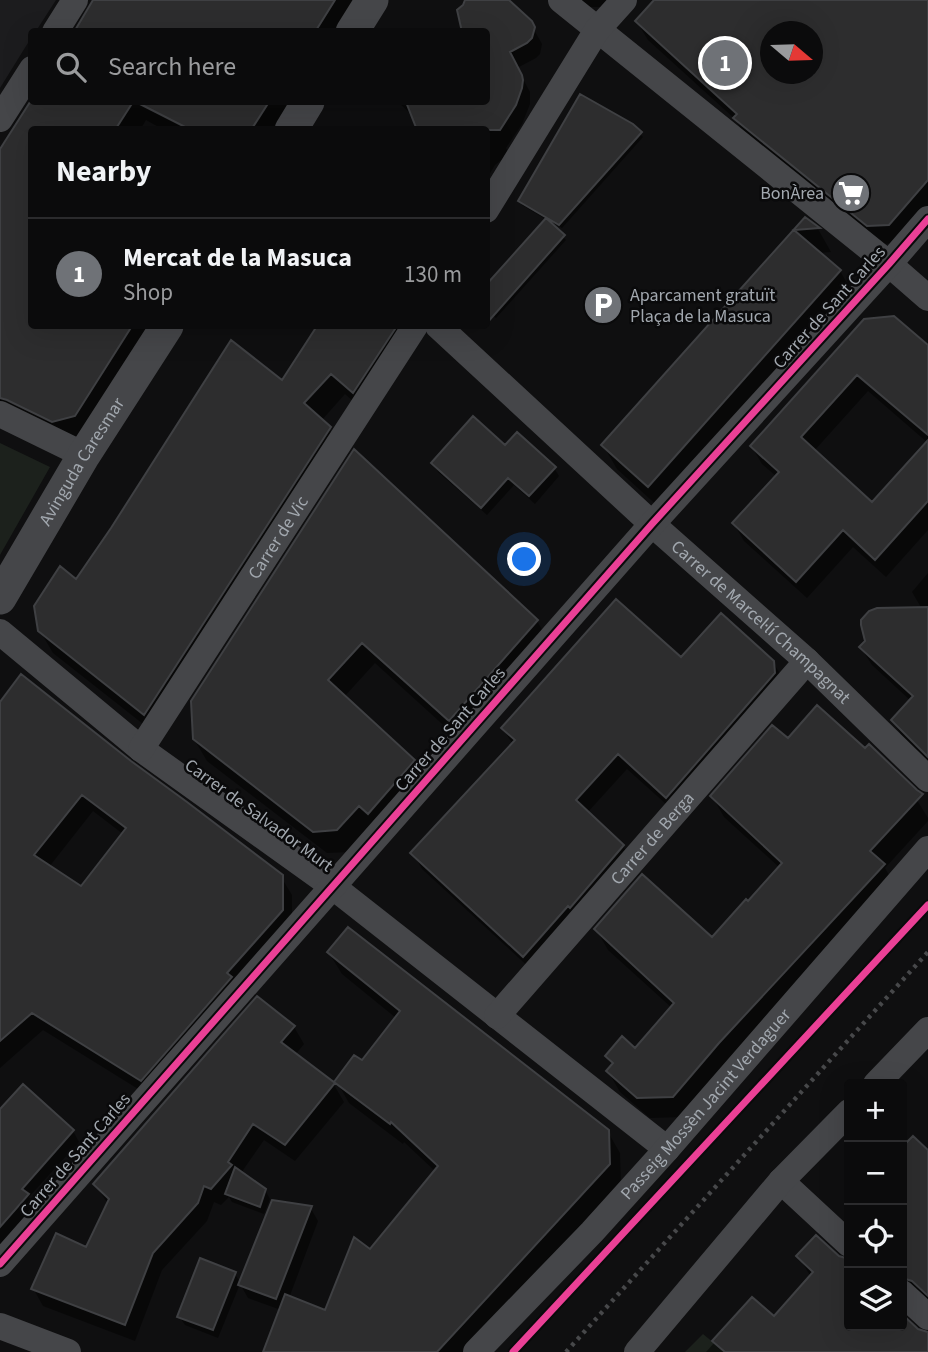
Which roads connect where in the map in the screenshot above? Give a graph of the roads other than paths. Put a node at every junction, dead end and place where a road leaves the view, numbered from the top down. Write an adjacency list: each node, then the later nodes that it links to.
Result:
1 (75, 0): 5 (street)
2 (372, 0): 6 (street)
3 (561, 0): 7 (street)
4 (624, 0): 7 (street)
5 (58, 28)
6 (354, 28)
7 (597, 30): 12 (street); 14 (street)
8 (28, 75): 10 (street)
9 (307, 105): 11 (street)
10 (0, 119)
11 (294, 126)
12 (490, 204)
13 (928, 219): 14 (street, Carrer de Sant Carles)
14 (889, 264): 15 (street); 21 (street, Carrer de Sant Carles)
15 (928, 298)
16 (165, 329): 20 (street, Avinguda Caresmar)
17 (413, 329): 25 (street, Carrer de Vic)
18 (441, 329): 21 (street, Carrer de Marcel·lí Champagnat)
19 (0, 414): 20 (street)
20 (84, 455): 22 (street, Avinguda Caresmar)
21 (652, 524): 24 (street, Carrer de Marcel·lí Champagnat); 28 (street, Carrer de Sant Carles)
22 (0, 597)
23 (0, 632): 25 (street, Carrer de Salvador Murt)
24 (807, 661): 26 (street, Carrer de Marcel·lí Champagnat); 29 (street, Carrer de Berga)
25 (141, 750): 28 (street, Carrer de Salvador Murt)
26 (928, 779)
27 (928, 849): 33 (street, Passeig Mossèn Jacint Verdaguer)
28 (332, 886): 29 (street, Carrer de Salvador Murt); 36 (street, Carrer de Sant Carles)
29 (497, 1016): 33 (street, Carrer de Salvador Murt)
30 (928, 1030): 31 (street)
31 (881, 1079)
32 (844, 1117): 34 (street)
33 (667, 1149): 41 (street, Passeig Mossèn Jacint Verdaguer)
34 (781, 1181): 35 (street); 42 (street)
35 (844, 1239)
36 (0, 1264)
37 (907, 1298): 38 (street)
38 (928, 1317)
39 (0, 1326): 40 (street)
40 (68, 1352)
41 (476, 1352)
42 (637, 1352)

